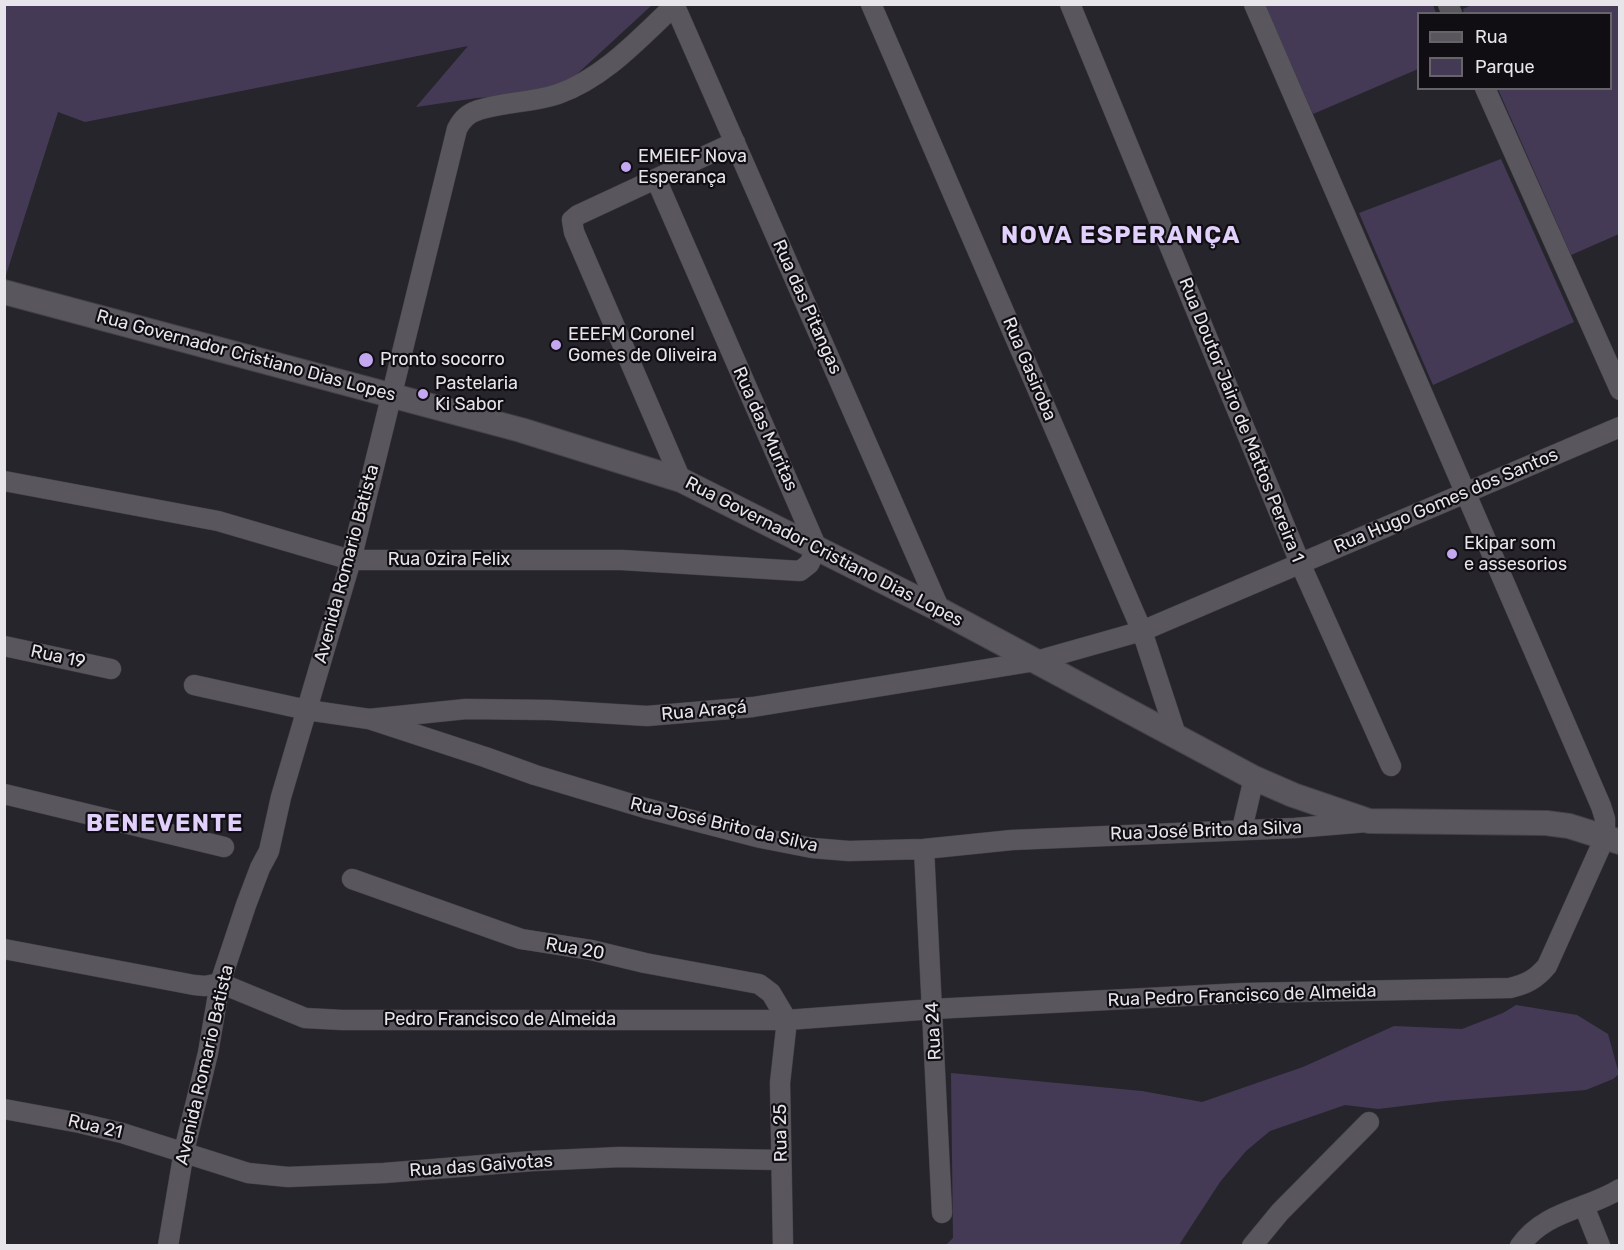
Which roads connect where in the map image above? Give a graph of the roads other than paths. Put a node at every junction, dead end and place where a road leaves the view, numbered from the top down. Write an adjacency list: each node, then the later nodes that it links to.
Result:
1 (871, 4): 19 (street, Rua Gasiroba)
2 (1070, 4): 17 (street, Rua Doutor Jairo de Mattos Pereira 1)
3 (1254, 4): 14 (street)
4 (674, 5): 6 (street, Rua das Pitangas); 10 (street, Avenida Romario Batista)
5 (1486, 90): 9 (street)
6 (735, 142): 7 (street); 18 (street, Rua das Pitangas)
7 (656, 179): 12 (street); 15 (street, Rua das Muritas)
8 (4, 292): 10 (street, Rua Governador Cristiano Dias Lopes)
9 (1620, 390)
10 (391, 394): 12 (street, Rua Governador Cristiano Dias Lopes); 16 (street, Avenida Romario Batista)
11 (1620, 427): 14 (street, Rua Hugo Gomes dos Santos)
12 (681, 480): 15 (street, Rua Governador Cristiano Dias Lopes)
13 (4, 481): 16 (street, Rua Ozira Felix)
14 (1465, 494): 17 (street, Rua Hugo Gomes dos Santos); 32 (street)
15 (817, 548): 16 (street, Rua Ozira Felix); 18 (street, Rua Governador Cristiano Dias Lopes)
16 (351, 560): 24 (street, Avenida Romario Batista)
17 (1300, 563): 19 (street, Rua Hugo Gomes dos Santos); 27 (street, Rua Doutor Jairo de Mattos Pereira 1)
18 (940, 610): 21 (street, Rua Governador Cristiano Dias Lopes)
19 (1142, 631): 21 (street, Rua Hugo Gomes dos Santos); 26 (street, Rua Gasiroba)
20 (4, 646): 22 (street, Rua 19)
21 (1036, 661): 25 (street, Rua Araçá); 26 (street, Rua Governador Cristiano Dias Lopes)
22 (111, 669)
23 (194, 685): 24 (street, Rua José Brito da Silva)
24 (307, 710): 25 (street, Rua José Brito da Silva); 37 (street, Avenida Romario Batista)
25 (369, 719): 34 (street, Rua José Brito da Silva)
26 (1177, 738): 28 (street, Rua Governador Cristiano Dias Lopes)
27 (1391, 766)
28 (1254, 778): 30 (street, Rua Governador Cristiano Dias Lopes); 31 (street)
29 (4, 794): 33 (street)
30 (1369, 821): 31 (street, Rua José Brito da Silva); 32 (street, Rua Governador Cristiano Dias Lopes)
31 (1242, 829): 34 (street, Rua José Brito da Silva)
32 (1612, 839): 38 (street, Rua Pedro Francisco de Almeida)
33 (224, 847)
34 (924, 849): 38 (street, Rua 24)
35 (352, 879): 39 (street, Rua 20)
36 (6, 944): 37 (street)
37 (220, 983): 39 (street, Pedro Francisco de Almeida); 42 (street, Avenida Romario Batista)
38 (933, 1009): 39 (street, Rua Pedro Francisco de Almeida); 46 (street, Rua 24)
39 (787, 1020): 43 (street, Rua 25)
40 (4, 1109): 42 (street, Rua 21)
41 (1369, 1122): 49 (street)
42 (184, 1152): 43 (street, Rua das Gaivotas); 47 (street, Avenida Romario Batista)
43 (781, 1160): 48 (street, Rua 25)
44 (1620, 1190): 45 (street)
45 (1584, 1206): 50 (street); 51 (street)
46 (942, 1213)
47 (168, 1245)
48 (783, 1245)
49 (1252, 1245)
50 (1520, 1245)
51 (1600, 1245)

